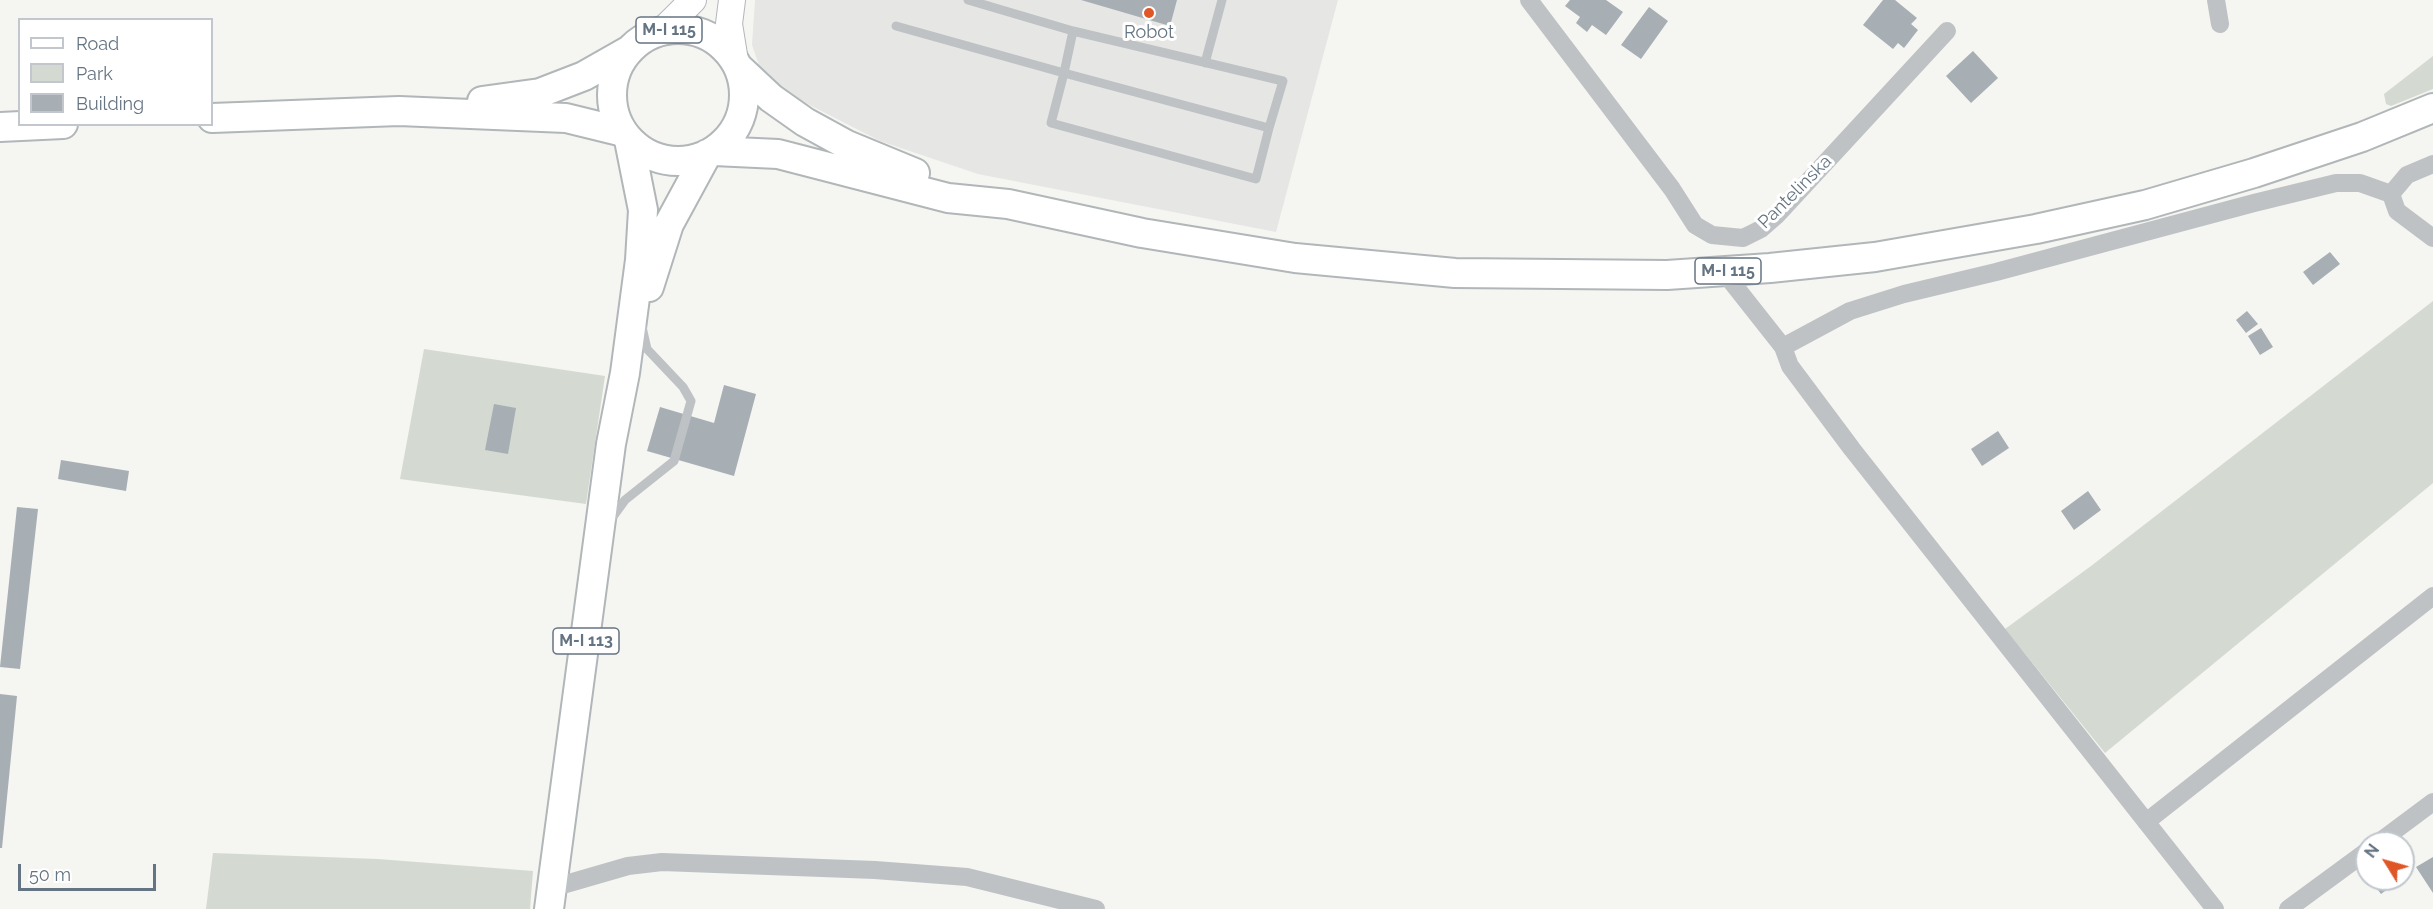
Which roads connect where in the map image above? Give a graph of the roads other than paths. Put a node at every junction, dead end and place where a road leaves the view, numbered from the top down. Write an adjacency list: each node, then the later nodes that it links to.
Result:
1 (693, 0): 9 (main road)
2 (732, 0): 14 (main road)
3 (968, 0): 10 (lane)
4 (1222, 0): 13 (lane)
5 (1529, 0): 11 (street, Pantelinska)
6 (2216, 0): 7 (street)
7 (2220, 24)
8 (896, 26): 15 (lane)
9 (662, 31): 12 (main road, M-I 115); 14 (main road, M-I 115)
10 (1074, 31): 13 (lane); 15 (lane)
11 (1947, 31)
12 (628, 51): 17 (main road, M-I 115); 22 (main road, M-I 115)
13 (1205, 63): 21 (lane)
14 (737, 65): 23 (main road); 26 (main road, M-I 115)
15 (1064, 73): 21 (lane); 21 (lane)
16 (2433, 108): 28 (main road, M-I 115)
17 (399, 111): 18 (main road, M-I 115); 22 (main road, M-I 115)
18 (213, 118)
19 (21, 126): 20 (main road)
20 (0, 127)
21 (1269, 128)
22 (626, 136): 23 (main road, M-I 115); 31 (main road, M-I 113)
23 (711, 152): 26 (main road, M-I 115); 29 (main road, M-I 113)
24 (2433, 164): 25 (street)
25 (2391, 194): 27 (street); 30 (street)
26 (1008, 204): 28 (main road, M-I 115)
27 (2433, 238)
28 (1723, 271): 30 (street)
29 (640, 319): 31 (main road, M-I 113); 32 (lane)
30 (1783, 347): 35 (street)
31 (625, 373): 32 (main road, M-I 113)
32 (600, 534): 38 (main road, M-I 113)
33 (2433, 596): 35 (street)
34 (2433, 802): 36 (street)
35 (2146, 822): 40 (street)
36 (2394, 831)
37 (2355, 860): 41 (street)
38 (550, 898): 39 (street)
39 (1096, 909)
40 (2215, 909)
41 (2288, 909)

